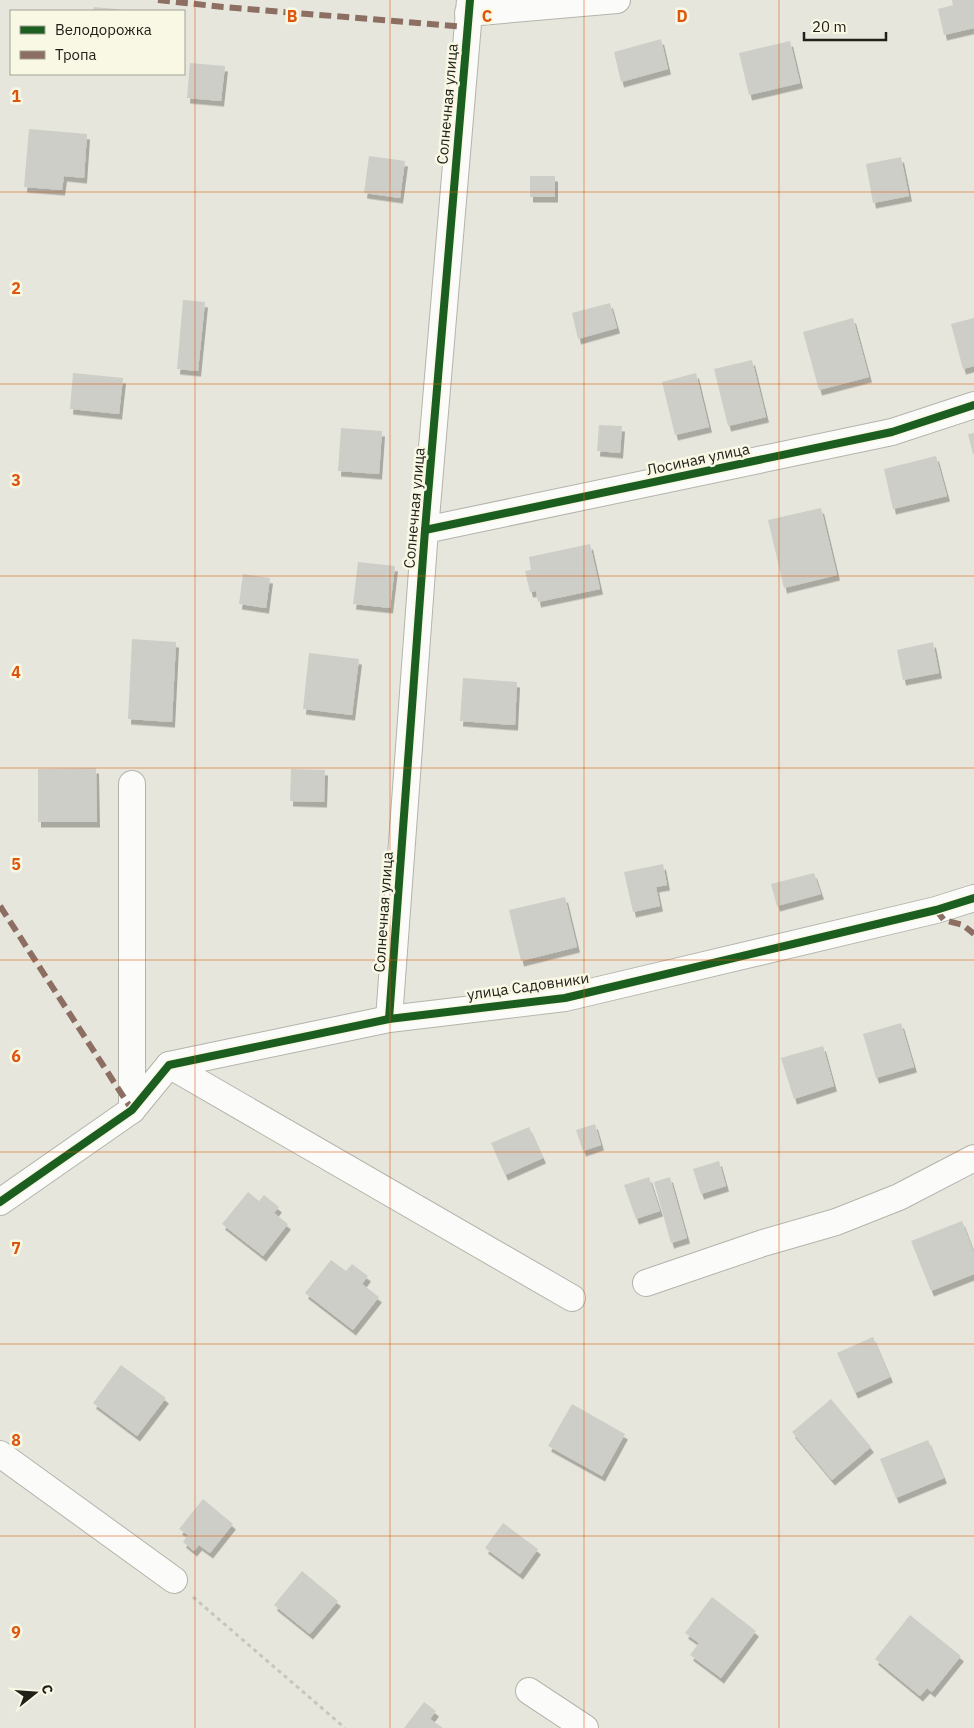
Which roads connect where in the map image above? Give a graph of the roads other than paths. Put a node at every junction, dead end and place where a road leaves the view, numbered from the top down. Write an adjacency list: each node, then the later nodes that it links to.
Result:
1 (616, 0): 2 (street)
2 (469, 7): 4 (street, Солнечная улица)
3 (974, 406): 4 (street, Лосиная улица)
4 (426, 530): 7 (street, Солнечная улица)
5 (132, 784): 9 (street)
6 (974, 898): 7 (street, улица Садовники)
7 (389, 1018): 8 (street, улица Садовники)
8 (169, 1065): 9 (street); 13 (street)
9 (132, 1110): 11 (street)
10 (974, 1158): 12 (street)
11 (0, 1202)
12 (646, 1283)
13 (572, 1298)
14 (0, 1454): 15 (street)
15 (174, 1580)
16 (529, 1691): 17 (street)
17 (585, 1728)

